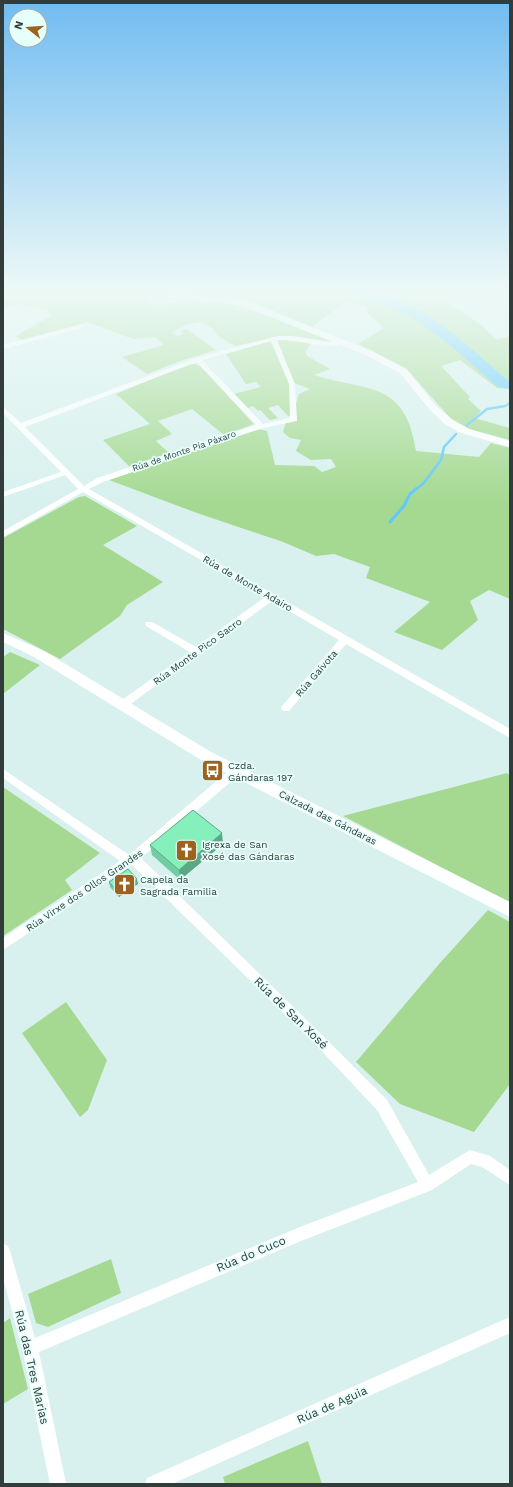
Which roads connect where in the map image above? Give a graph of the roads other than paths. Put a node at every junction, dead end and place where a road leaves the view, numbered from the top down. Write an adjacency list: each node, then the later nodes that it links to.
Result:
1 (186, 363): 6 (street)
2 (202, 363): 7 (street)
3 (283, 363): 7 (street, Rúa de Monte Pía Páxaro)
4 (388, 363): 8 (main road)
5 (3, 409): 6 (street, Rúa de Monte Adairo)
6 (21, 426): 9 (street, Rúa de Monte Adairo)
7 (261, 426): 10 (street, Rúa de Monte Pía Páxaro)
8 (510, 444)
9 (65, 473): 10 (street, Rúa de Monte Adairo); 11 (street)
10 (83, 489): 12 (street, Rúa de Monte Pía Páxaro); 13 (street, Rúa de Monte Adairo)
11 (3, 495)
12 (3, 534)
13 (272, 597): 16 (street, Rúa de Monte Adairo); 17 (street, Rúa Monte Pico Sacro)
14 (149, 624): 17 (street)
15 (3, 637): 18 (main road, Calzada das Gándaras)
16 (345, 639): 19 (street, Rúa Gaivota); 20 (street, Rúa de Monte Adairo)
17 (196, 651): 18 (street, Rúa Monte Pico Sacro)
18 (122, 705): 21 (main road, Calzada das Gándaras)
19 (286, 708)
20 (510, 734)
21 (236, 771): 23 (street, Rúa Virxe dos Ollos Grandes); 24 (main road, Calzada das Gándaras)
22 (3, 773): 23 (street, Rúa de San Xosé)
23 (131, 860): 25 (street, Rúa Virxe dos Ollos Grandes); 27 (street, Rúa de San Xosé)
24 (510, 910)
25 (3, 945)
26 (510, 1177): 27 (street, Rúa do Cuco)
27 (427, 1185): 30 (street, Rúa do Cuco)
28 (3, 1251): 30 (street, Rúa das Tres Marias)
29 (510, 1325): 32 (street, Rúa de Aguia)
30 (30, 1348): 31 (street, Rúa das Tres Marias)
31 (58, 1484)
32 (153, 1484)

